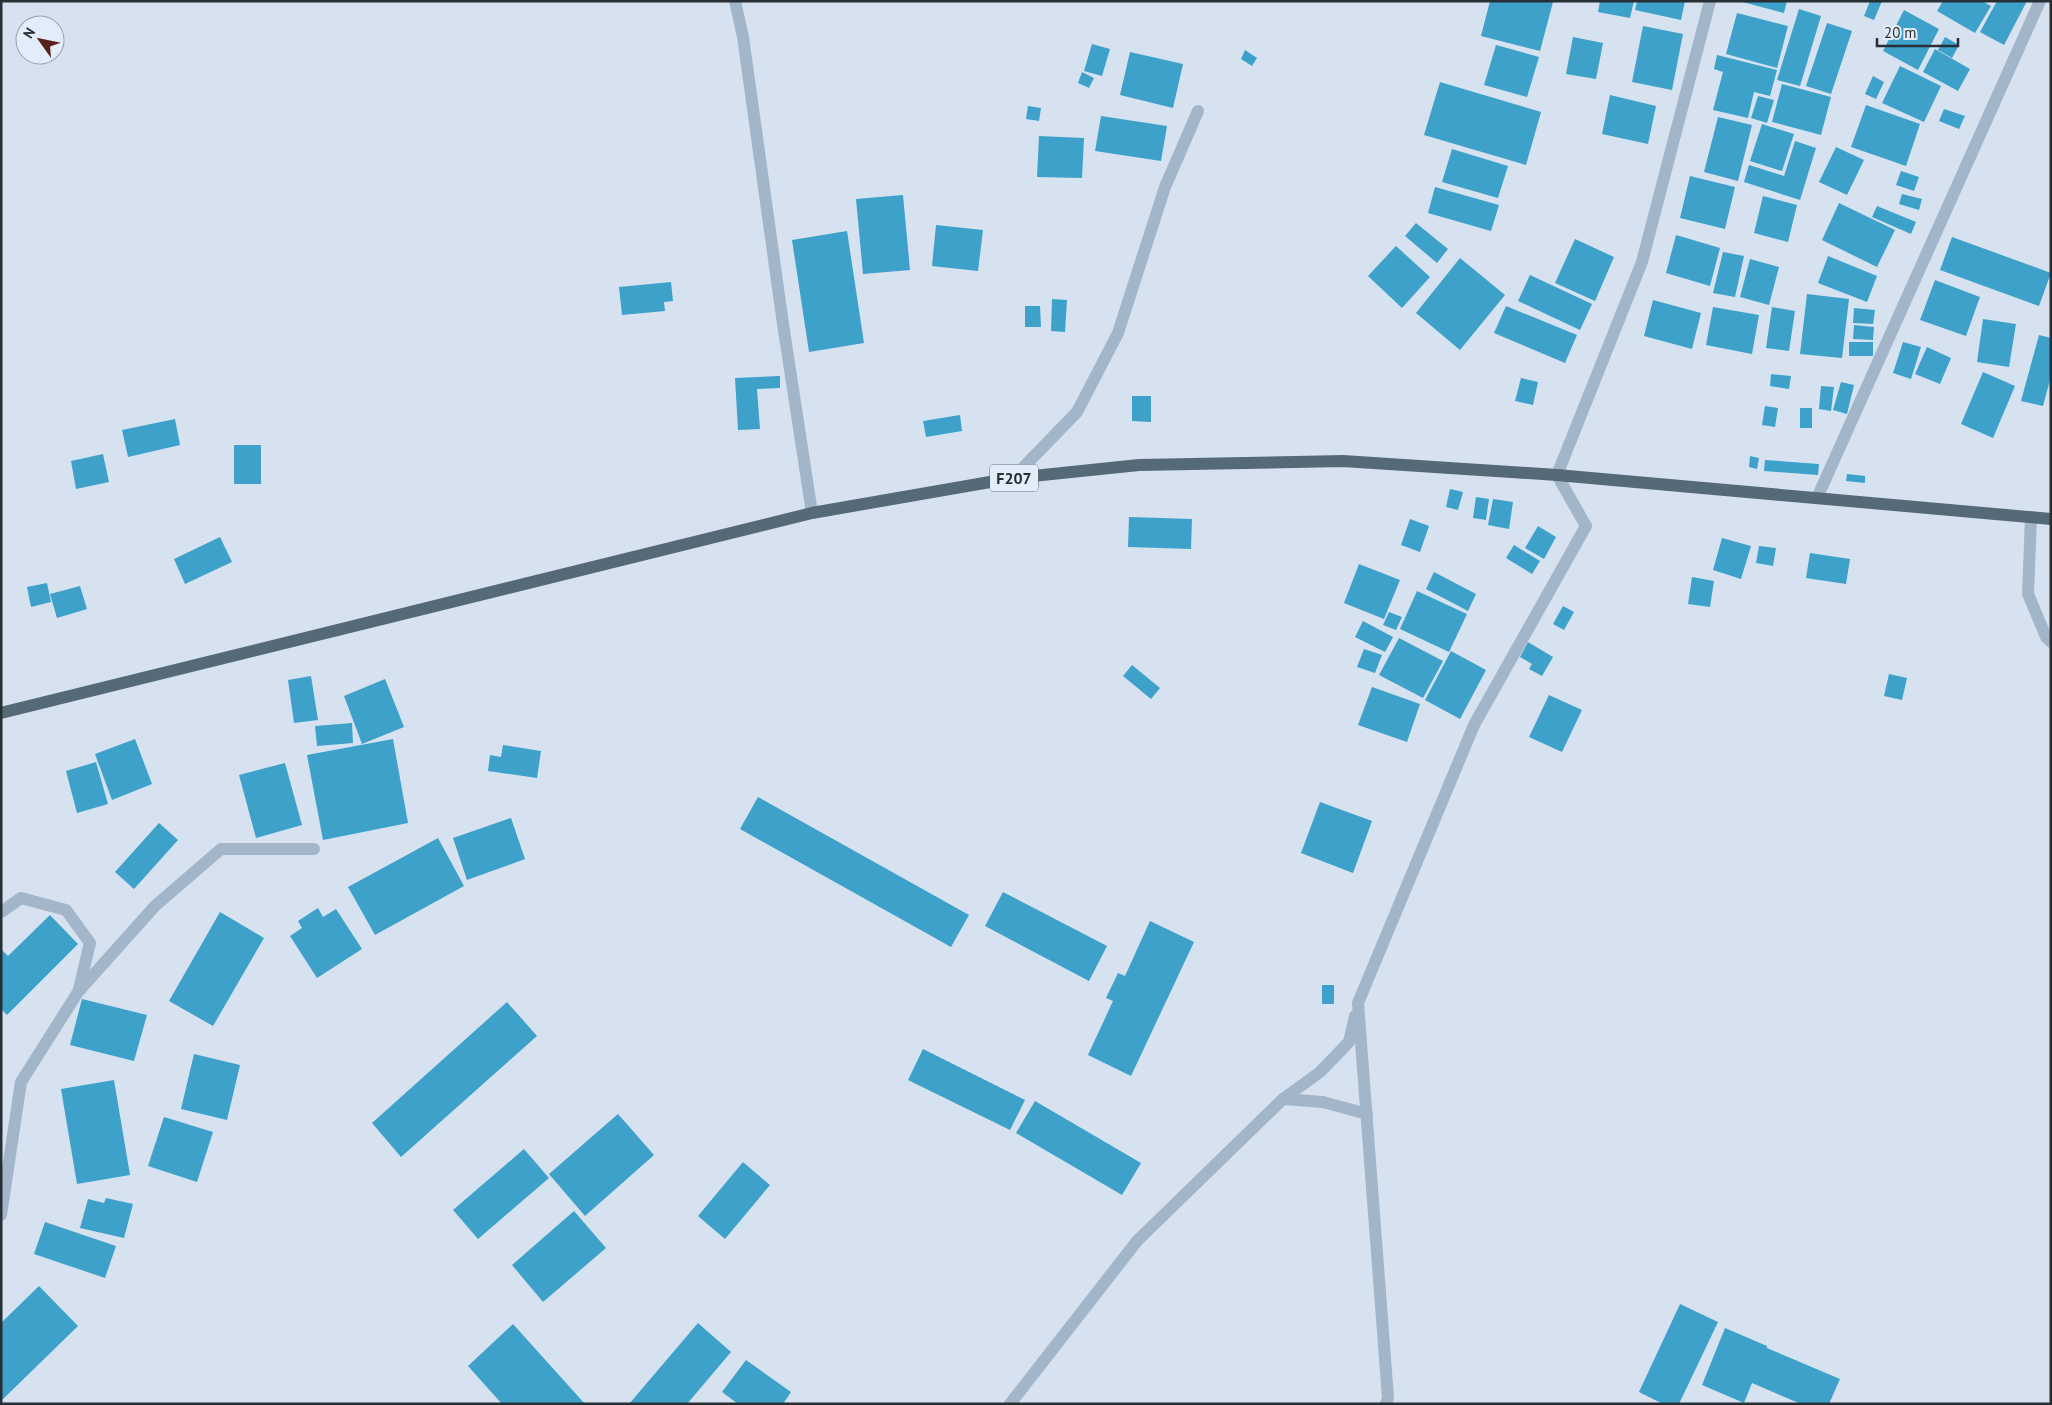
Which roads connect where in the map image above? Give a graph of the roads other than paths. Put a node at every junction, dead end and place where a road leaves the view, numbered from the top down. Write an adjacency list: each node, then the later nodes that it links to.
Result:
1 (735, 1): 8 (street)
2 (1710, 1): 5 (street)
3 (2040, 1): 7 (street)
4 (1198, 111): 6 (street)
5 (1556, 475): 6 (main road, F207); 7 (main road, F207); 16 (street)
6 (1013, 478): 8 (main road, F207)
7 (1817, 498): 9 (main road, F207)
8 (812, 513): 12 (main road, F207)
9 (2031, 517): 10 (main road, F207); 11 (street)
10 (2051, 518)
11 (2051, 642)
12 (1, 713)
13 (314, 849): 15 (street)
14 (1, 912): 15 (street)
15 (78, 992): 19 (street)
16 (1358, 1003): 17 (street); 18 (street)
17 (1282, 1099): 18 (street); 20 (street)
18 (1367, 1114): 21 (street)
19 (1, 1215)
20 (1010, 1404)
21 (1386, 1404)

